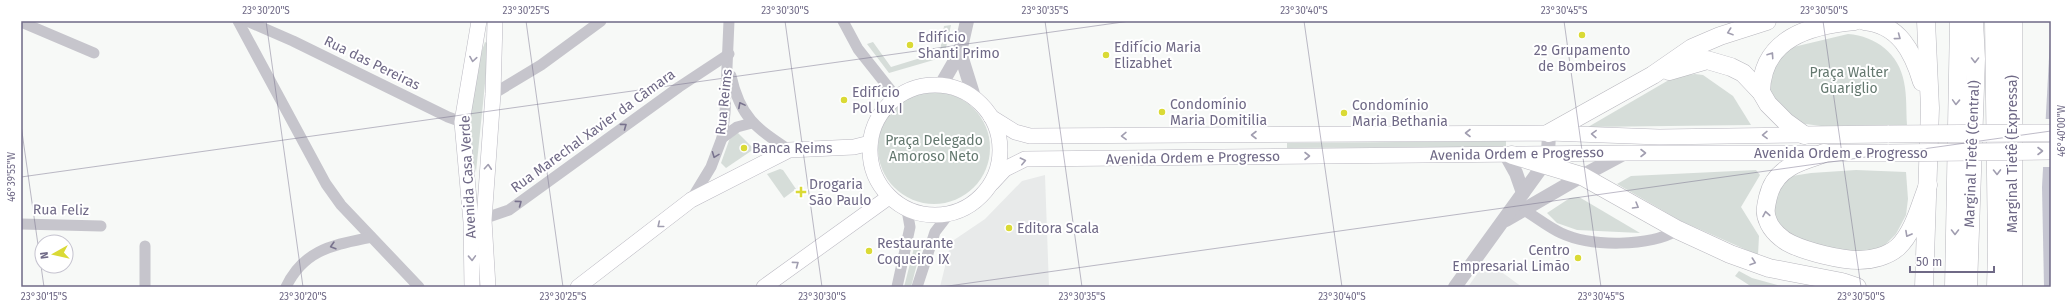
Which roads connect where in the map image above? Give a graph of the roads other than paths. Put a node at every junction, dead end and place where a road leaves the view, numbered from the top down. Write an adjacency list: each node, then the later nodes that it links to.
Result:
1 (238, 21): 58 (street)
2 (247, 21): 29 (street, Rua das Pereiras)
3 (479, 21): 29 (main road, Avenida Casa Verde, one-way to 29)
4 (495, 21): 24 (main road, Avenida Casa Verde)
5 (601, 21): 24 (street)
6 (729, 21): 20 (street, Rua Reims)
7 (843, 21): 25 (street)
8 (967, 21): 18 (street)
9 (1767, 21): 21 (highway, one-way to 21)
10 (1855, 21): 23 (highway, one-way to 10)
11 (1864, 21): 27 (highway, one-way to 27)
12 (1926, 21): 27 (highway)
13 (1959, 21): 72 (highway, one-way to 72)
14 (1974, 21): 73 (highway, Marginal Tietê (Central), one-way to 73)
15 (1995, 21): 74 (highway, one-way to 74)
16 (2012, 21): 75 (highway, Marginal Tietê (Expressa))
17 (21, 22): 19 (street)
18 (960, 52): 22 (street); 26 (street)
19 (94, 53)
20 (728, 58): 30 (street, one-way to 20); 34 (street, Rua Reims); 52 (street, Rua Marechal Xavier da Câmara, one-way to 20)
21 (1653, 75): 23 (highway); 31 (highway)
22 (941, 85): 25 (main road); 26 (main road)
23 (1761, 92): 33 (highway)
24 (493, 94): 52 (main road, Avenida Casa Verde, one-way to 24)
25 (896, 97): 35 (main road)
26 (974, 98): 28 (main road)
27 (1930, 108): 44 (highway)
28 (991, 117): 31 (main road, Avenida Ordem e Progresso, one-way to 28); 43 (main road)
29 (462, 122): 52 (main road, Avenida Casa Verde)
30 (752, 123): 34 (street); 36 (street)
31 (1549, 133): 33 (main road, Avenida Ordem e Progresso, one-way to 31); 41 (street)
32 (2051, 133): 33 (main road, Avenida Ordem e Progresso, bridge)
33 (1804, 135)
34 (722, 138): 47 (street, Rua Reims, one-way to 47)
35 (870, 143): 36 (main road); 46 (main road)
36 (789, 150): 47 (main road, Rua Reims)
37 (2051, 151): 39 (main road, Avenida Ordem e Progresso, one-way to 37, bridge)
38 (1625, 153): 39 (main road, Avenida Ordem e Progresso, one-way to 39); 41 (main road, Avenida Ordem e Progresso); 42 (street)
39 (1824, 154): 44 (highway, one-way to 39)
40 (1509, 155): 41 (highway); 43 (main road, Avenida Ordem e Progresso, one-way to 40); 45 (street)
41 (1546, 159): 42 (highway); 45 (street)
42 (1582, 176): 48 (street); 57 (highway, one-way to 57)
43 (992, 183): 51 (main road)
44 (1928, 185): 71 (highway)
45 (1523, 193): 54 (street)
46 (889, 197): 49 (main road); 66 (main road, one-way to 46)
47 (691, 200): 65 (main road, Rua Reims, one-way to 65)
48 (1540, 201): 50 (street); 55 (street)
49 (907, 210): 51 (main road); 67 (street)
50 (1524, 210): 54 (street); 55 (street)
51 (948, 215): 68 (street)
52 (477, 221): 63 (main road, Avenida Casa Verde, one-way to 63); 64 (main road, Avenida Casa Verde)
53 (21, 224): 56 (street, Rua Feliz)
54 (1501, 224): 69 (street)
55 (1548, 224): 57 (street)
56 (101, 226)
57 (1678, 230): 70 (highway, one-way to 70)
58 (371, 237): 61 (street, one-way to 61); 62 (street)
59 (146, 246): 60 (street)
60 (145, 287)
61 (286, 287)
62 (419, 287)
63 (472, 287)
64 (488, 287)
65 (578, 287)
66 (764, 287)
67 (897, 287)
68 (917, 287)
69 (1455, 287)
70 (1857, 287)
71 (1924, 287)
72 (1954, 287)
73 (1968, 287)
74 (1996, 287)
75 (2012, 287)

